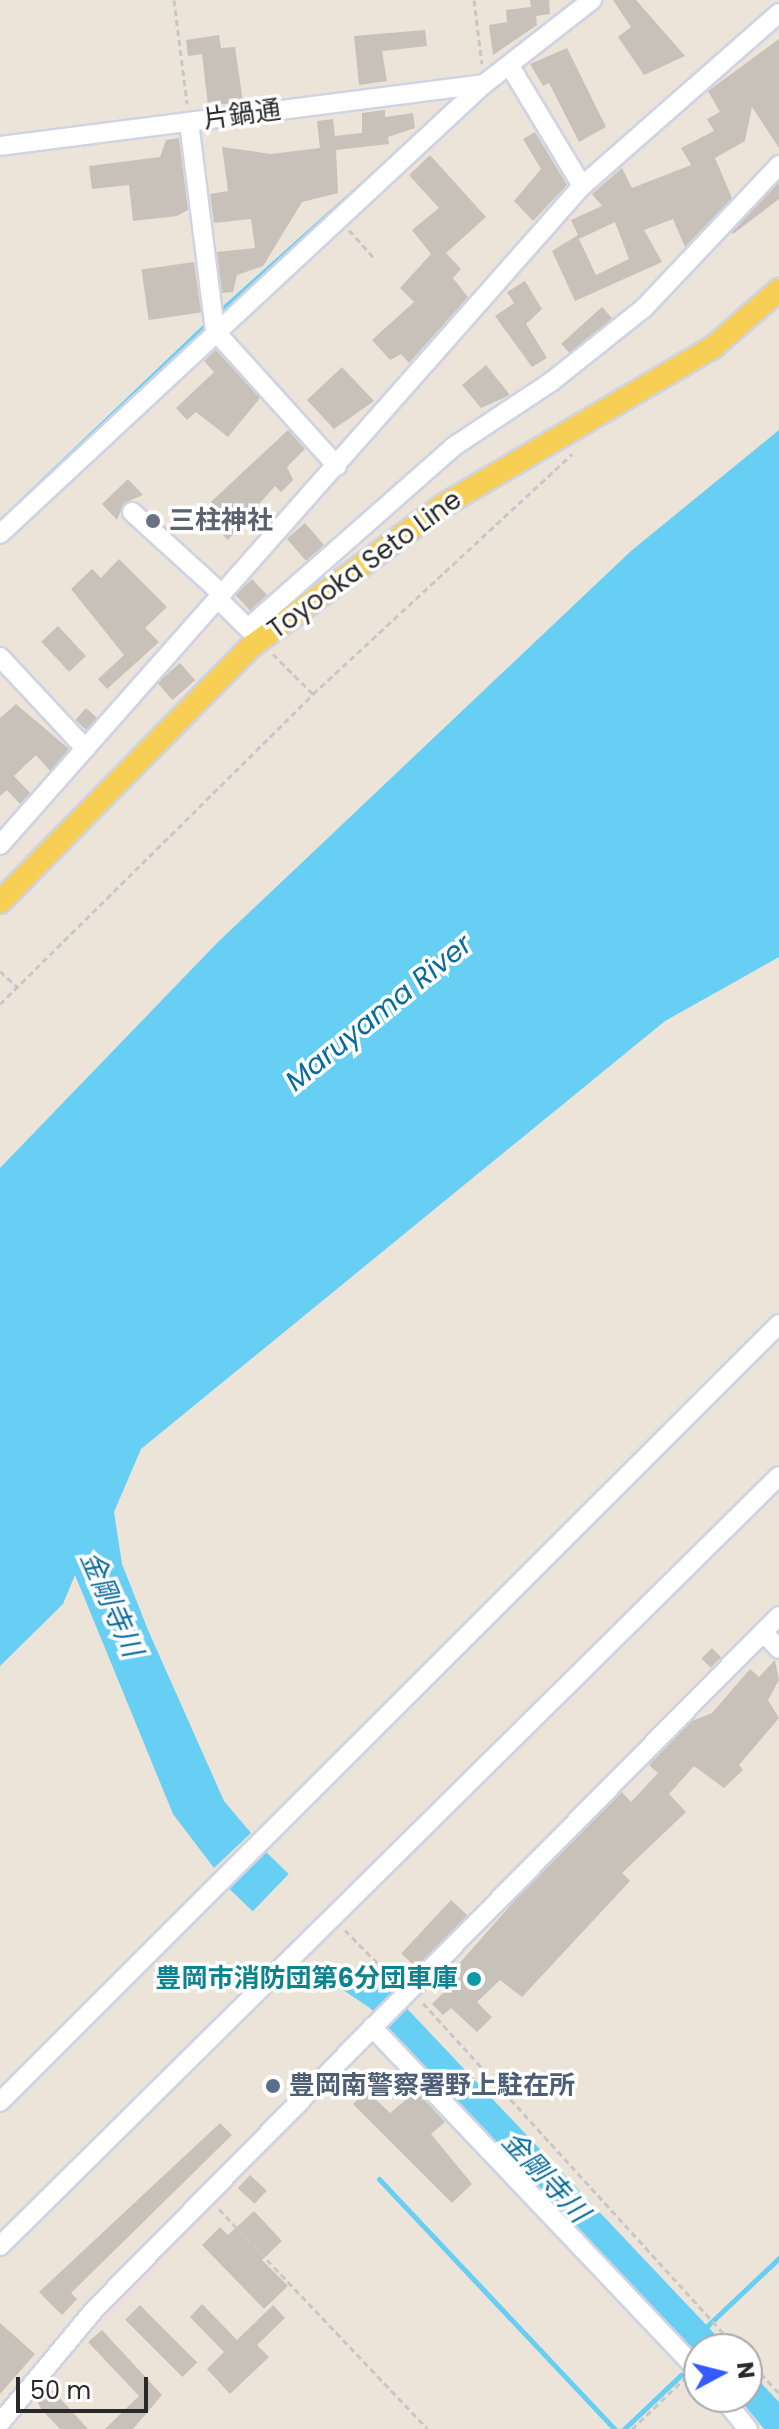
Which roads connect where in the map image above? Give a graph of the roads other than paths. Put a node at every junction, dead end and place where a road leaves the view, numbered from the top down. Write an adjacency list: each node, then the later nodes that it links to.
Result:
1 (592, 0): 3 (street)
2 (779, 13): 8 (street)
3 (510, 66): 4 (street); 8 (street)
4 (484, 84): 5 (street, 片鍋通); 10 (street)
5 (189, 122): 6 (street, 片鍋通); 10 (street)
6 (0, 146)
7 (779, 165): 15 (street)
8 (582, 186): 11 (street)
9 (779, 290): 15 (main road, Toyooka Seto Line)
10 (215, 331): 11 (street); 13 (street)
11 (337, 466): 14 (street)
12 (132, 512): 14 (street)
13 (0, 534)
14 (220, 597): 15 (street); 17 (street)
15 (254, 634): 19 (main road, Toyooka Seto Line)
16 (0, 657): 17 (street)
17 (85, 748): 18 (street)
18 (0, 845)
19 (0, 902)
20 (779, 1324): 26 (street)
21 (779, 1476): 27 (street)
22 (779, 1616): 23 (street)
23 (763, 1632): 24 (street); 25 (street)
24 (779, 1649)
25 (374, 2025): 28 (street); 30 (street)
26 (0, 2102)
27 (0, 2246)
28 (683, 2356)
29 (735, 2413): 31 (street)
30 (5, 2424)
31 (748, 2429)

